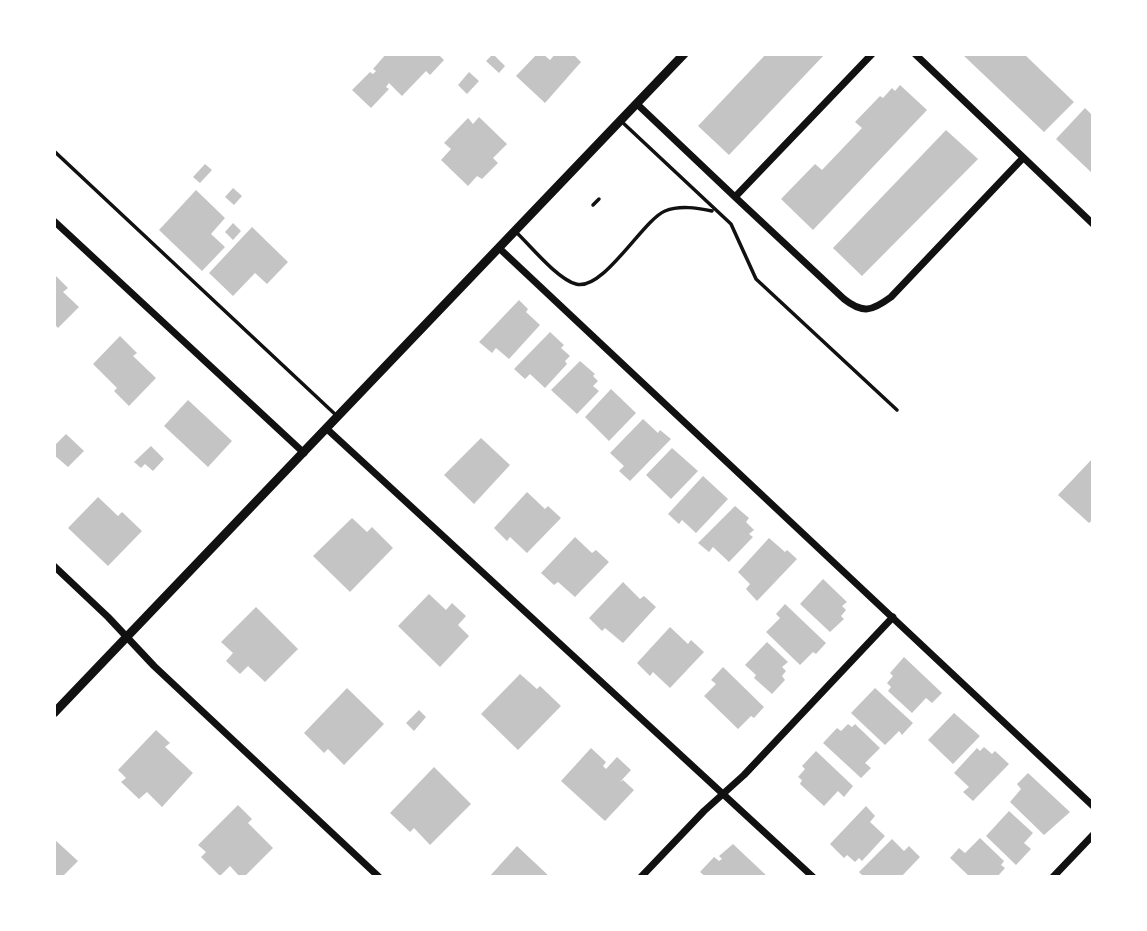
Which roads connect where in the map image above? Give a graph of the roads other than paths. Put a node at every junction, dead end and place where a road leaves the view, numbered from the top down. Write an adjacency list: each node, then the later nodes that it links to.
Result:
1 (684, 54): 4 (street)
2 (872, 54): 8 (street)
3 (915, 54): 7 (street)
4 (637, 104): 5 (street); 8 (street)
5 (621, 120): 9 (lane); 12 (street)
6 (54, 152): 15 (lane)
7 (1023, 158): 8 (street); 11 (street)
8 (735, 197)
9 (714, 211): 12 (lane); 14 (lane)
10 (54, 221): 17 (street)
11 (1093, 224)
12 (515, 231): 13 (street)
13 (499, 248): 15 (street); 19 (street)
14 (897, 410)
15 (339, 418): 16 (street)
16 (327, 429): 17 (street); 22 (street)
17 (304, 453): 20 (street)
18 (54, 566): 20 (street)
19 (893, 617): 22 (street); 23 (street)
20 (127, 637): 21 (street); 25 (street)
21 (54, 713)
22 (722, 795): 26 (street); 27 (street)
23 (1093, 806)
24 (1093, 835): 28 (street)
25 (379, 877)
26 (641, 877)
27 (813, 877)
28 (1053, 877)

